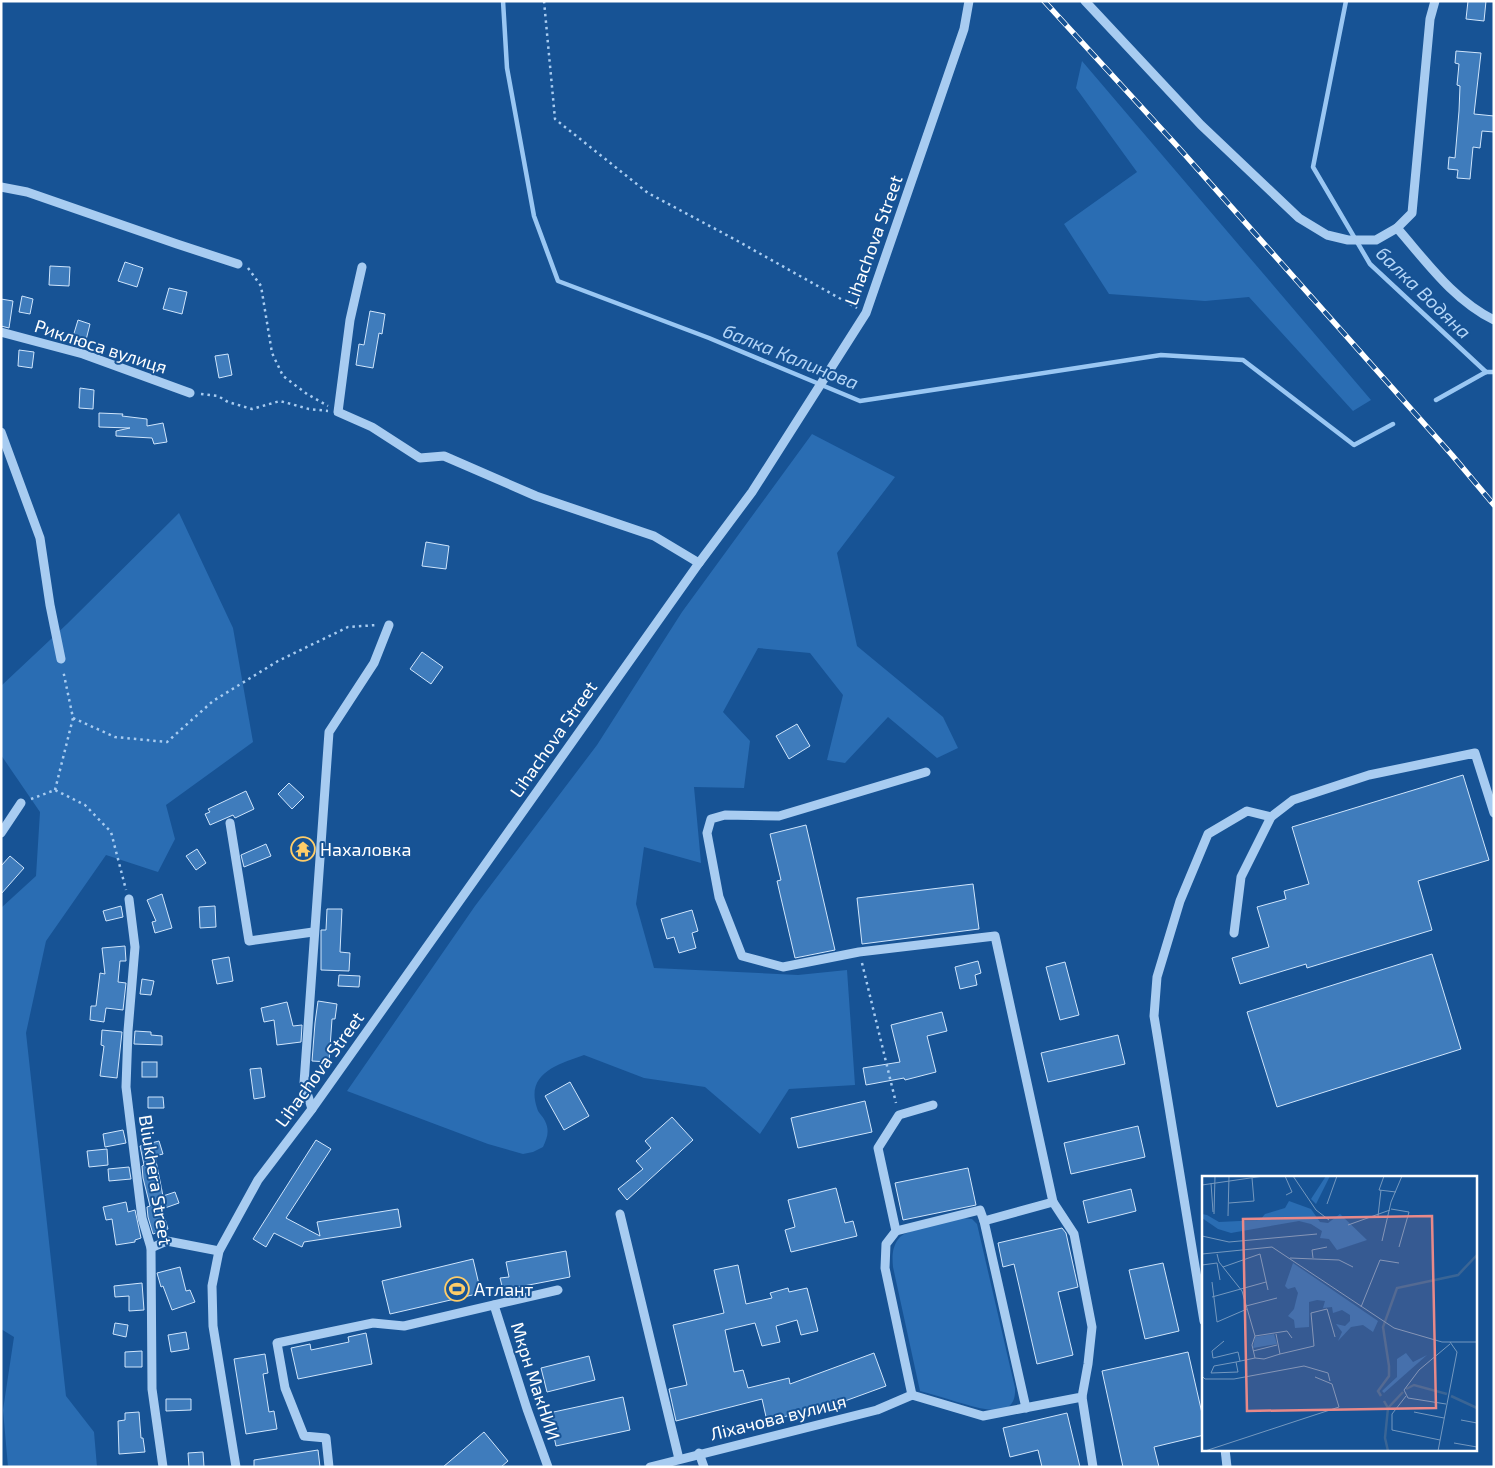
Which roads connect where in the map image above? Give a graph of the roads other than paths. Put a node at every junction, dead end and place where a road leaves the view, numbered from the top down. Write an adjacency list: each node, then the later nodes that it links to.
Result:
1 (969, 1): 12 (street, Lihachova Street)
2 (1085, 1): 5 (street)
3 (1435, 1): 5 (street)
4 (1, 187): 6 (street)
5 (1397, 228): 8 (street)
6 (238, 264)
7 (362, 267): 12 (street)
8 (1494, 320)
9 (1, 332): 10 (street, Риклюса вулиця)
10 (190, 393)
11 (1, 432): 14 (street)
12 (699, 563): 25 (street, Lihachova Street)
13 (389, 625): 22 (street)
14 (61, 659)
15 (926, 772): 26 (street)
16 (21, 803): 20 (street)
17 (1494, 813): 18 (street)
18 (1271, 817): 23 (street); 34 (street)
19 (230, 823): 22 (street)
20 (1, 833)
21 (129, 899): 30 (street, Bliukhera Street)
22 (314, 932): 25 (street)
23 (1234, 932)
24 (933, 1105): 29 (street)
25 (312, 1109): 31 (street, Lihachova Street)
26 (1053, 1202): 28 (street); 36 (street)
27 (620, 1214): 40 (street)
28 (984, 1221): 29 (street); 37 (street)
29 (896, 1231): 35 (street)
30 (151, 1248): 31 (street); 41 (street, Bliukhera Street)
31 (219, 1251): 42 (street, Lihachova Street)
32 (558, 1290): 33 (street)
33 (494, 1305): 43 (street); 44 (street, Мкрн МакНИИ)
34 (1202, 1309)
35 (912, 1395): 37 (street); 39 (street, Ліхачова вулиця)
36 (1082, 1397): 37 (street); 47 (street)
37 (1026, 1408)
38 (1224, 1450): 48 (street)
39 (699, 1453): 40 (street, Ліхачова вулиця); 46 (street)
40 (680, 1459): 45 (street, Ліхачова вулиця)
41 (163, 1467)
42 (236, 1467)
43 (330, 1467)
44 (548, 1467)
45 (650, 1467)
46 (704, 1467)
47 (1093, 1467)
48 (1227, 1467)

